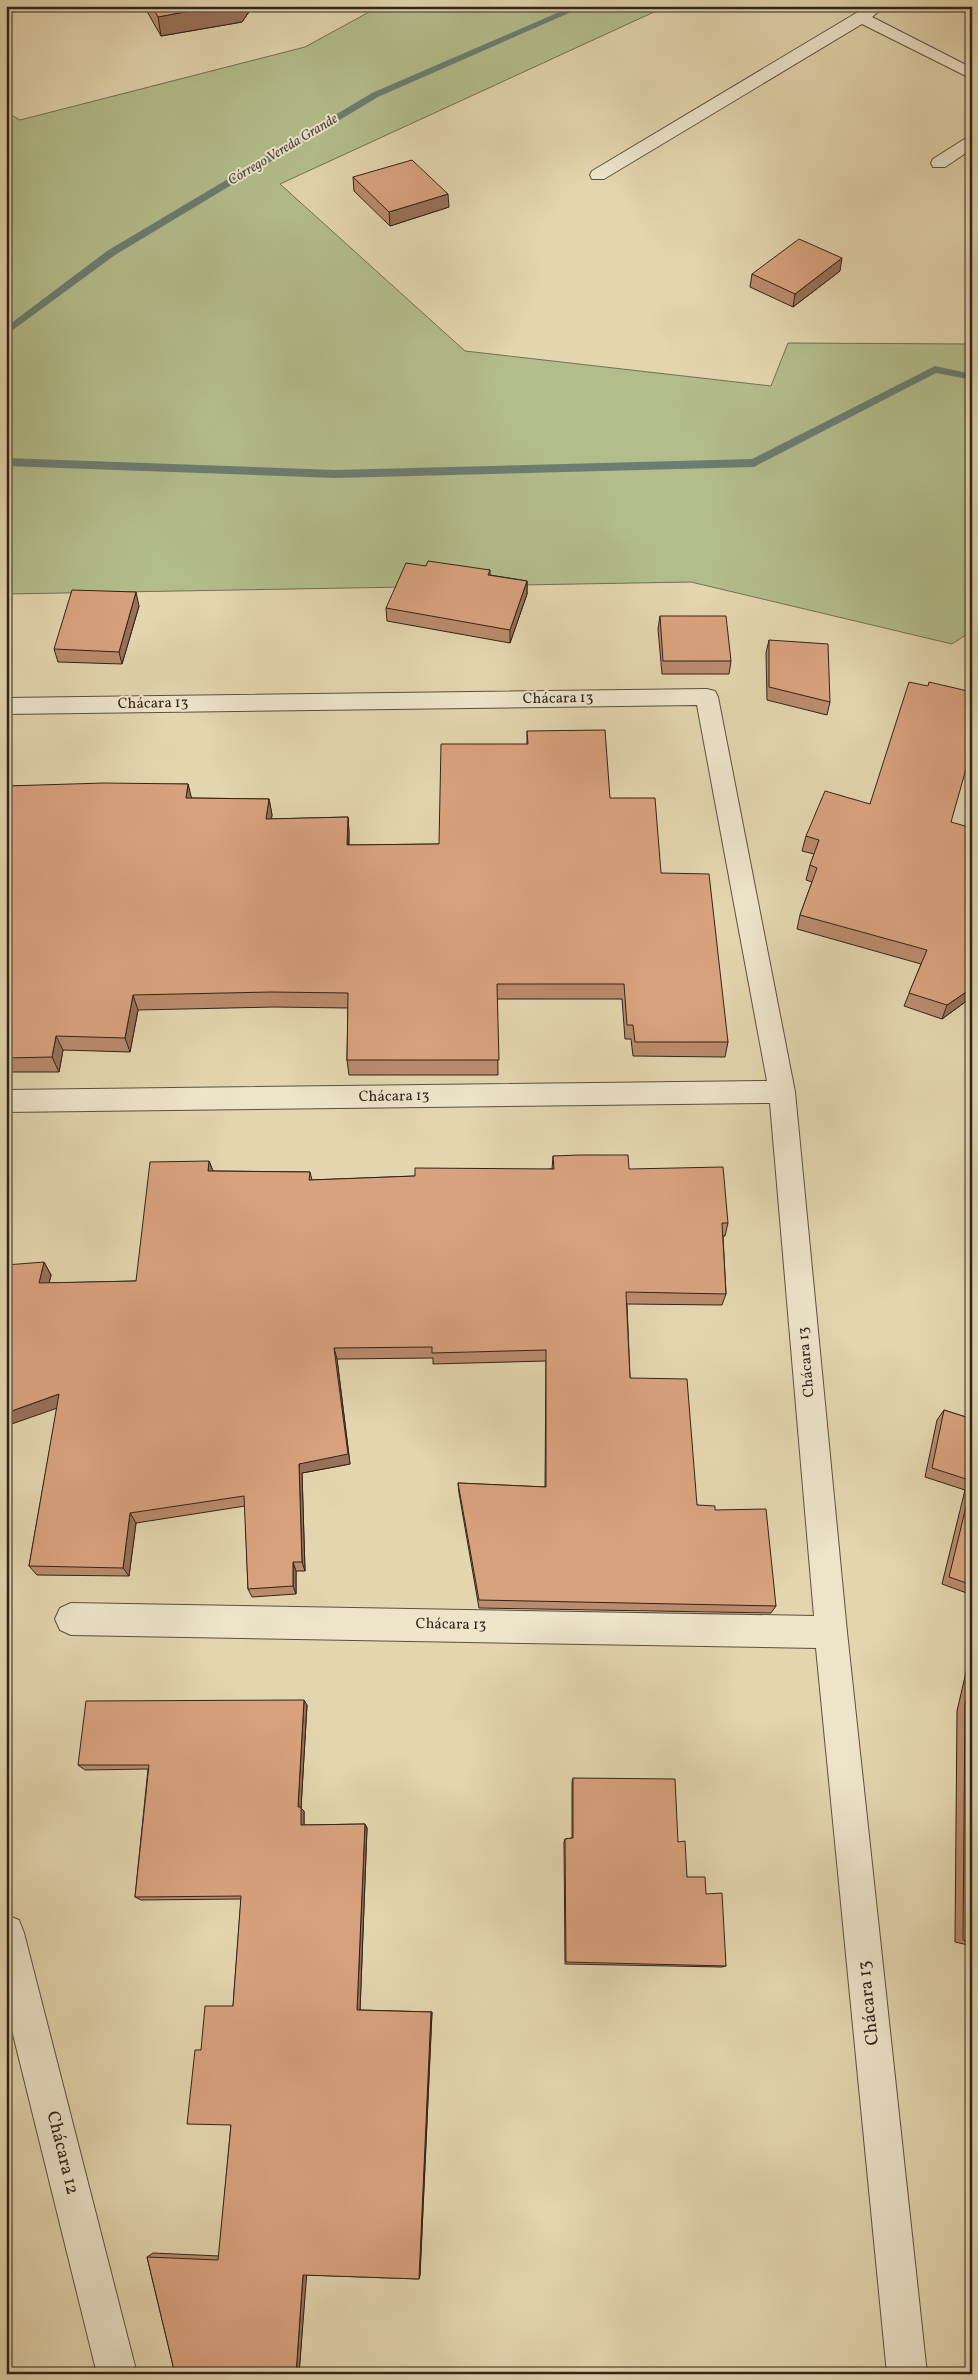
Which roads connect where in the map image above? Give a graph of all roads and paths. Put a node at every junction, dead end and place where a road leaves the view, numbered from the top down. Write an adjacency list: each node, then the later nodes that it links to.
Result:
1 (878, 6): 2 (street)
2 (862, 18): 3 (street); 6 (street)
3 (972, 74)
4 (972, 141): 5 (street)
5 (939, 163)
6 (598, 175)
7 (6, 706): 8 (street, Chácara 13)
8 (782, 1092): 9 (street, Chácara 13); 11 (street, Chácara 13)
9 (6, 1101)
10 (71, 1619): 11 (street, Chácara 13)
11 (831, 1632): 14 (street, Chácara 13)
12 (6, 1933): 13 (street, Chácara 12)
13 (118, 2374)
14 (906, 2374)

